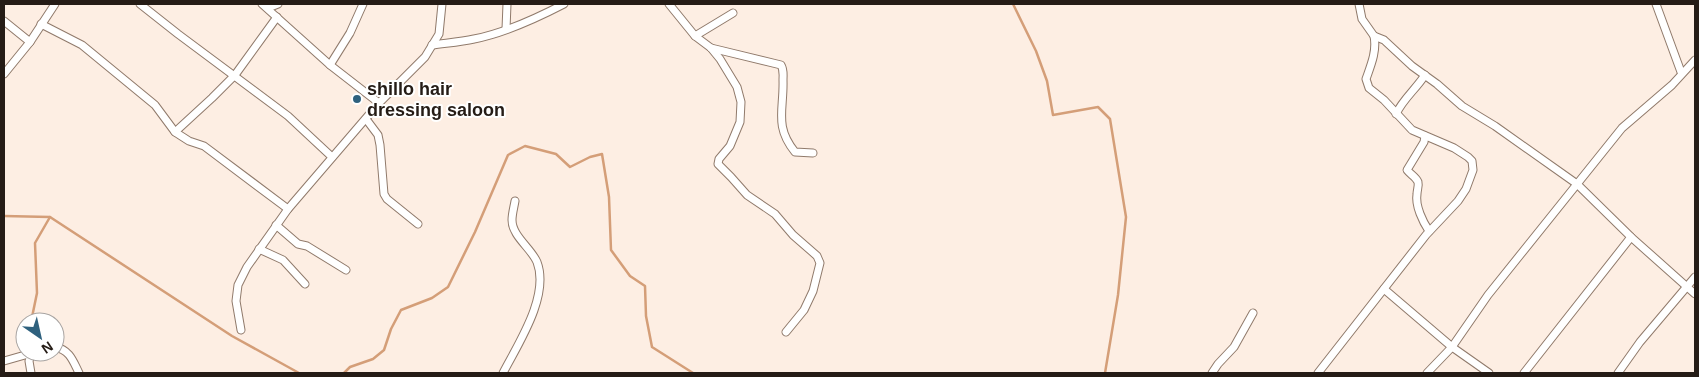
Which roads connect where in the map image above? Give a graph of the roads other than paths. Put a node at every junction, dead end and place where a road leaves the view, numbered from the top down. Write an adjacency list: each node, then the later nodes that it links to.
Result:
1 (55, 4): 15 (street)
2 (140, 4): 26 (street)
3 (278, 4): 11 (street)
4 (363, 4): 23 (street)
5 (442, 4): 20 (street)
6 (507, 4): 16 (street)
7 (564, 4): 16 (street)
8 (669, 4): 17 (street)
9 (1359, 4): 18 (street)
10 (1656, 4): 24 (street)
11 (265, 6): 13 (street)
12 (733, 13): 17 (street)
13 (277, 16): 23 (street); 26 (street)
14 (4, 21): 19 (street)
15 (41, 24): 19 (street); 31 (street)
16 (506, 29): 20 (street)
17 (695, 36): 21 (street)
18 (1374, 36): 27 (street); 29 (street)
19 (30, 42): 25 (street)
20 (432, 45): 28 (street)
21 (711, 48): 33 (street); 51 (street)
22 (1695, 60): 24 (street)
23 (330, 65): 28 (street)
24 (1682, 72): 35 (street)
25 (4, 74)
26 (235, 75): 31 (street); 34 (street)
27 (1425, 75): 29 (street); 35 (street)
28 (379, 103): 30 (street)
29 (1396, 114): 32 (street)
30 (366, 119): 34 (street); 38 (street)
31 (175, 132): 37 (street)
32 (1425, 136): 40 (street); 40 (street)
33 (813, 153)
34 (332, 157): 37 (street)
35 (1576, 184): 41 (street); 52 (street)
36 (515, 201): 55 (street)
37 (288, 209): 39 (street)
38 (418, 224)
39 (276, 225): 42 (street); 43 (street)
40 (1429, 232): 47 (street)
41 (1631, 237): 46 (street); 60 (street)
42 (259, 249): 45 (street); 50 (street)
43 (346, 270)
44 (1695, 277): 46 (street)
45 (305, 284)
46 (1686, 285): 48 (street); 61 (street)
47 (1384, 289): 52 (street); 57 (street)
48 (1695, 294)
49 (1253, 314): 56 (street)
50 (241, 330)
51 (786, 332)
52 (1452, 347): 58 (street); 59 (street)
53 (65, 351): 54 (street)
54 (79, 373)
55 (503, 373)
56 (1212, 373)
57 (1318, 373)
58 (1427, 373)
59 (1489, 373)
60 (1524, 373)
61 (1618, 373)

